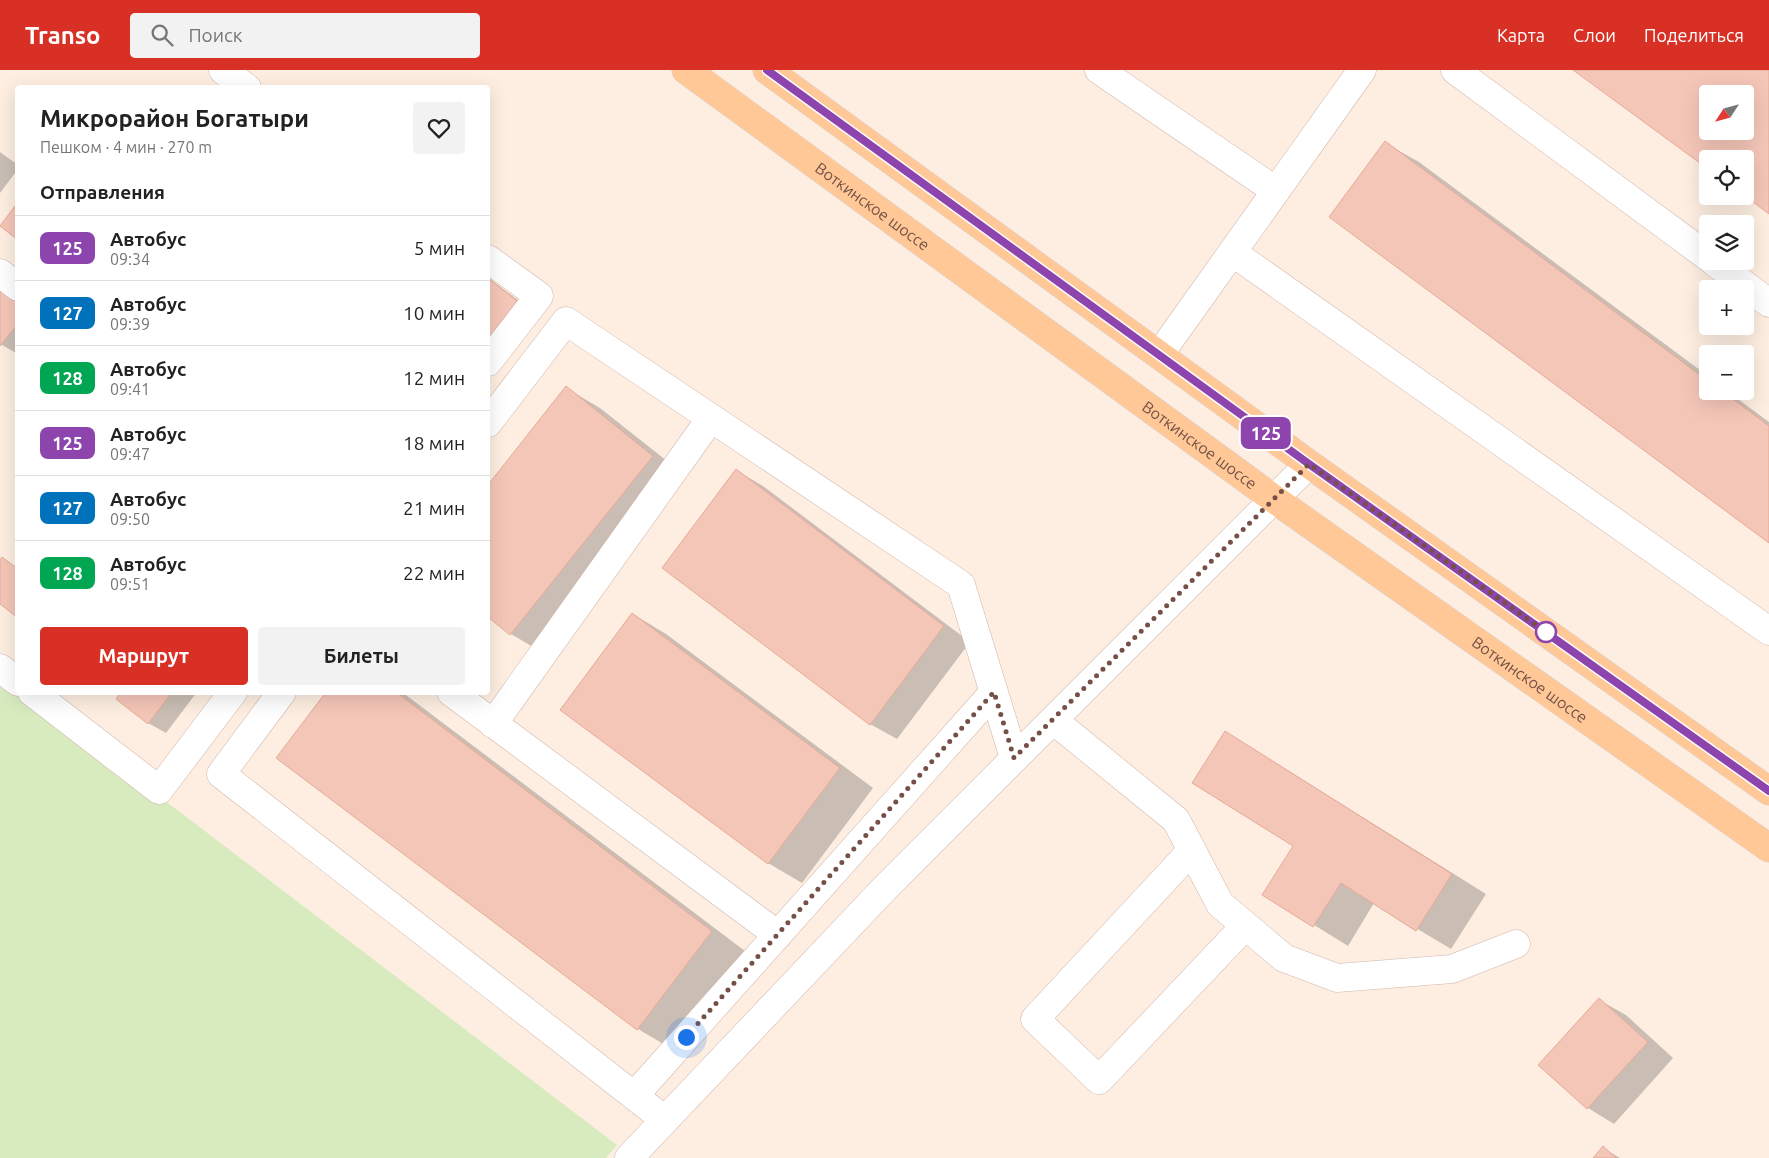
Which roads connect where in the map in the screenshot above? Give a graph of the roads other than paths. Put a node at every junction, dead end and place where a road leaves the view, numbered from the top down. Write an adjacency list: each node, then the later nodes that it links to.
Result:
1 (223, 70): 7 (street)
2 (686, 70): 21 (main road, Воткинское шоссе)
3 (767, 70): 16 (main road)
4 (1099, 70): 8 (street)
5 (1362, 70): 8 (street)
6 (1455, 70): 9 (street)
7 (243, 85)
8 (1276, 190): 10 (street)
9 (1699, 250)
10 (1232, 252): 16 (street); 22 (street)
11 (490, 260): 17 (street)
12 (1725, 270): 15 (street)
13 (0, 273): 14 (street)
14 (15, 284)
15 (1769, 303)
16 (1159, 355): 20 (main road)
17 (490, 359)
18 (711, 418): 19 (street); 25 (street); 31 (street)
19 (490, 420)
20 (1309, 464): 21 (street); 33 (main road)
21 (1274, 498): 30 (street); 34 (main road, Воткинское шоссе)
22 (1769, 630)
23 (0, 668): 24 (street)
24 (15, 680)
25 (994, 692): 32 (street); 37 (street)
26 (36, 695): 27 (street)
27 (231, 695)
28 (280, 695): 39 (street)
29 (455, 695): 31 (street)
30 (1053, 720): 32 (street); 35 (street)
31 (493, 724): 37 (street)
32 (1014, 758): 40 (street)
33 (1769, 791)
34 (1769, 848)
35 (1192, 850): 36 (street); 36 (street)
36 (1245, 926): 38 (street)
37 (778, 935): 39 (street)
38 (1516, 944)
39 (634, 1096): 40 (street)
40 (665, 1120): 41 (street)
41 (629, 1158)

